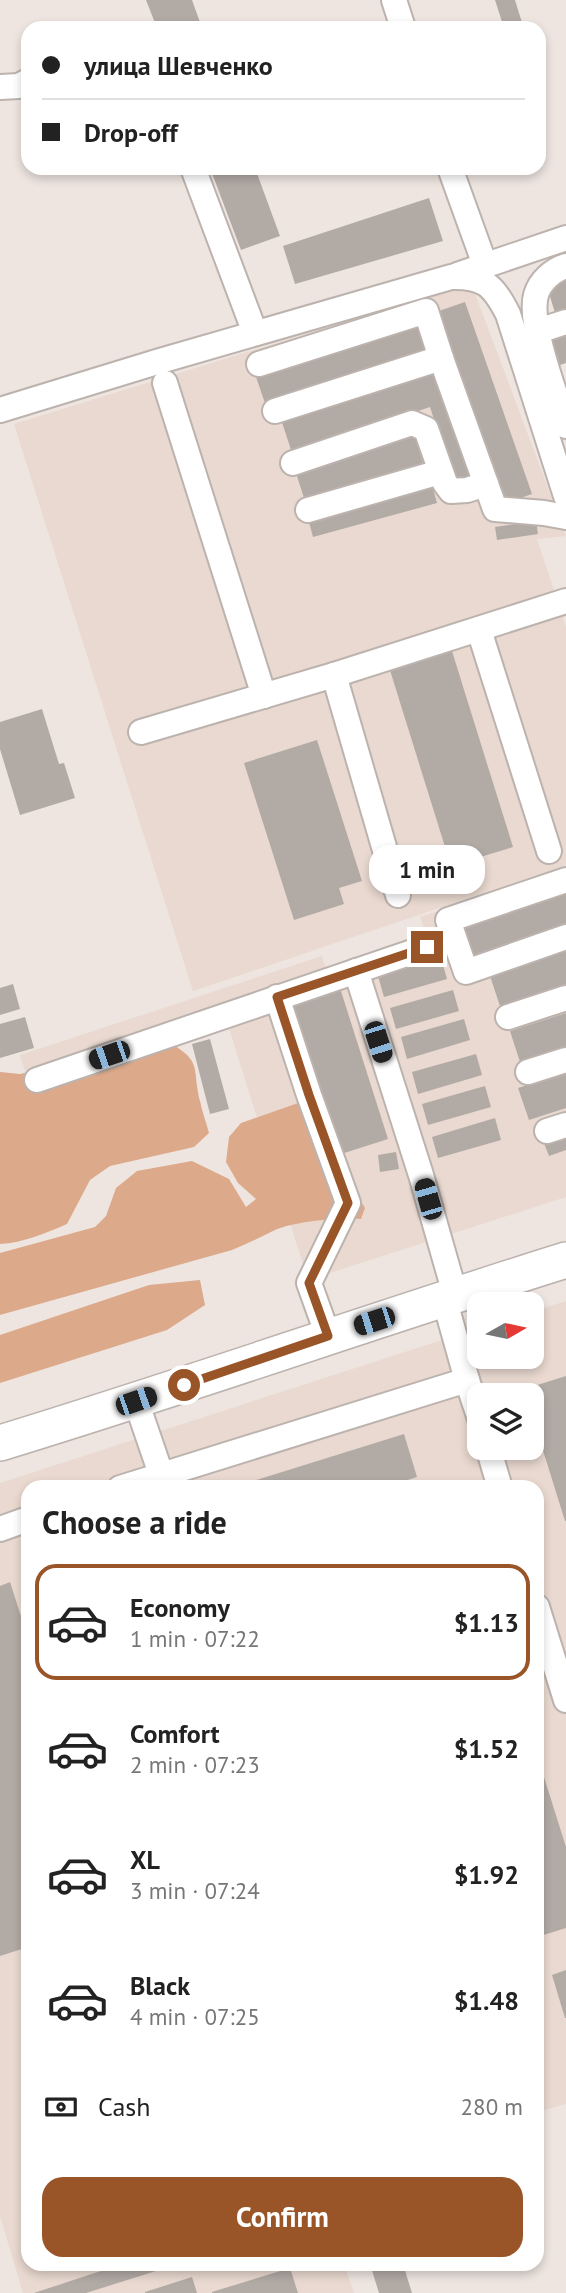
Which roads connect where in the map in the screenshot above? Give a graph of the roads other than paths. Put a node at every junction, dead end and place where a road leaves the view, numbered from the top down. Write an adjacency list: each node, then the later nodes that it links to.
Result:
1 (394, 0): 2 (street)
2 (401, 21)
3 (21, 85): 4 (street)
4 (0, 87)
5 (195, 175): 15 (street)
6 (453, 175): 9 (street)
7 (566, 238): 8 (street)
8 (537, 247): 9 (street); 12 (street)
9 (485, 265): 11 (street)
10 (566, 266): 14 (street)
11 (451, 277): 12 (street); 15 (street)
12 (508, 313): 22 (street)
13 (566, 322): 14 (street)
14 (538, 331): 18 (street)
15 (255, 333): 20 (street)
16 (441, 358): 17 (street); 21 (street); 25 (street)
17 (258, 364)
18 (558, 380): 22 (street)
19 (165, 383): 32 (street)
20 (0, 410)
21 (275, 411)
22 (559, 428): 26 (street)
23 (293, 463): 24 (street)
24 (440, 472): 25 (street); 27 (street)
25 (486, 484): 28 (street)
26 (566, 496)
27 (308, 510)
28 (566, 517)
29 (566, 601): 30 (street)
30 (478, 630): 31 (street); 34 (street)
31 (334, 675): 32 (street); 36 (street)
32 (264, 696): 33 (street)
33 (141, 732)
34 (549, 851)
35 (566, 880): 37 (street)
36 (398, 895)
37 (566, 937)
38 (427, 947): 39 (street)
39 (356, 971): 40 (street); 47 (street)
40 (277, 997): 45 (street); 48 (street)
41 (566, 998): 42 (street)
42 (508, 1017)
43 (566, 1060): 44 (street)
44 (528, 1072)
45 (37, 1080)
46 (566, 1260): 47 (highway)
47 (450, 1296): 48 (highway); 49 (street)
48 (328, 1336): 51 (highway)
49 (467, 1380): 50 (street); 54 (street)
50 (468, 1383)
51 (136, 1401): 52 (highway); 54 (street)
52 (0, 1443)
53 (492, 1460): 56 (street)
54 (160, 1474): 55 (street)
55 (143, 1480)
56 (498, 1480)
57 (21, 1522): 58 (street)
58 (0, 1529)
59 (544, 1629): 60 (street)
60 (566, 1700)

